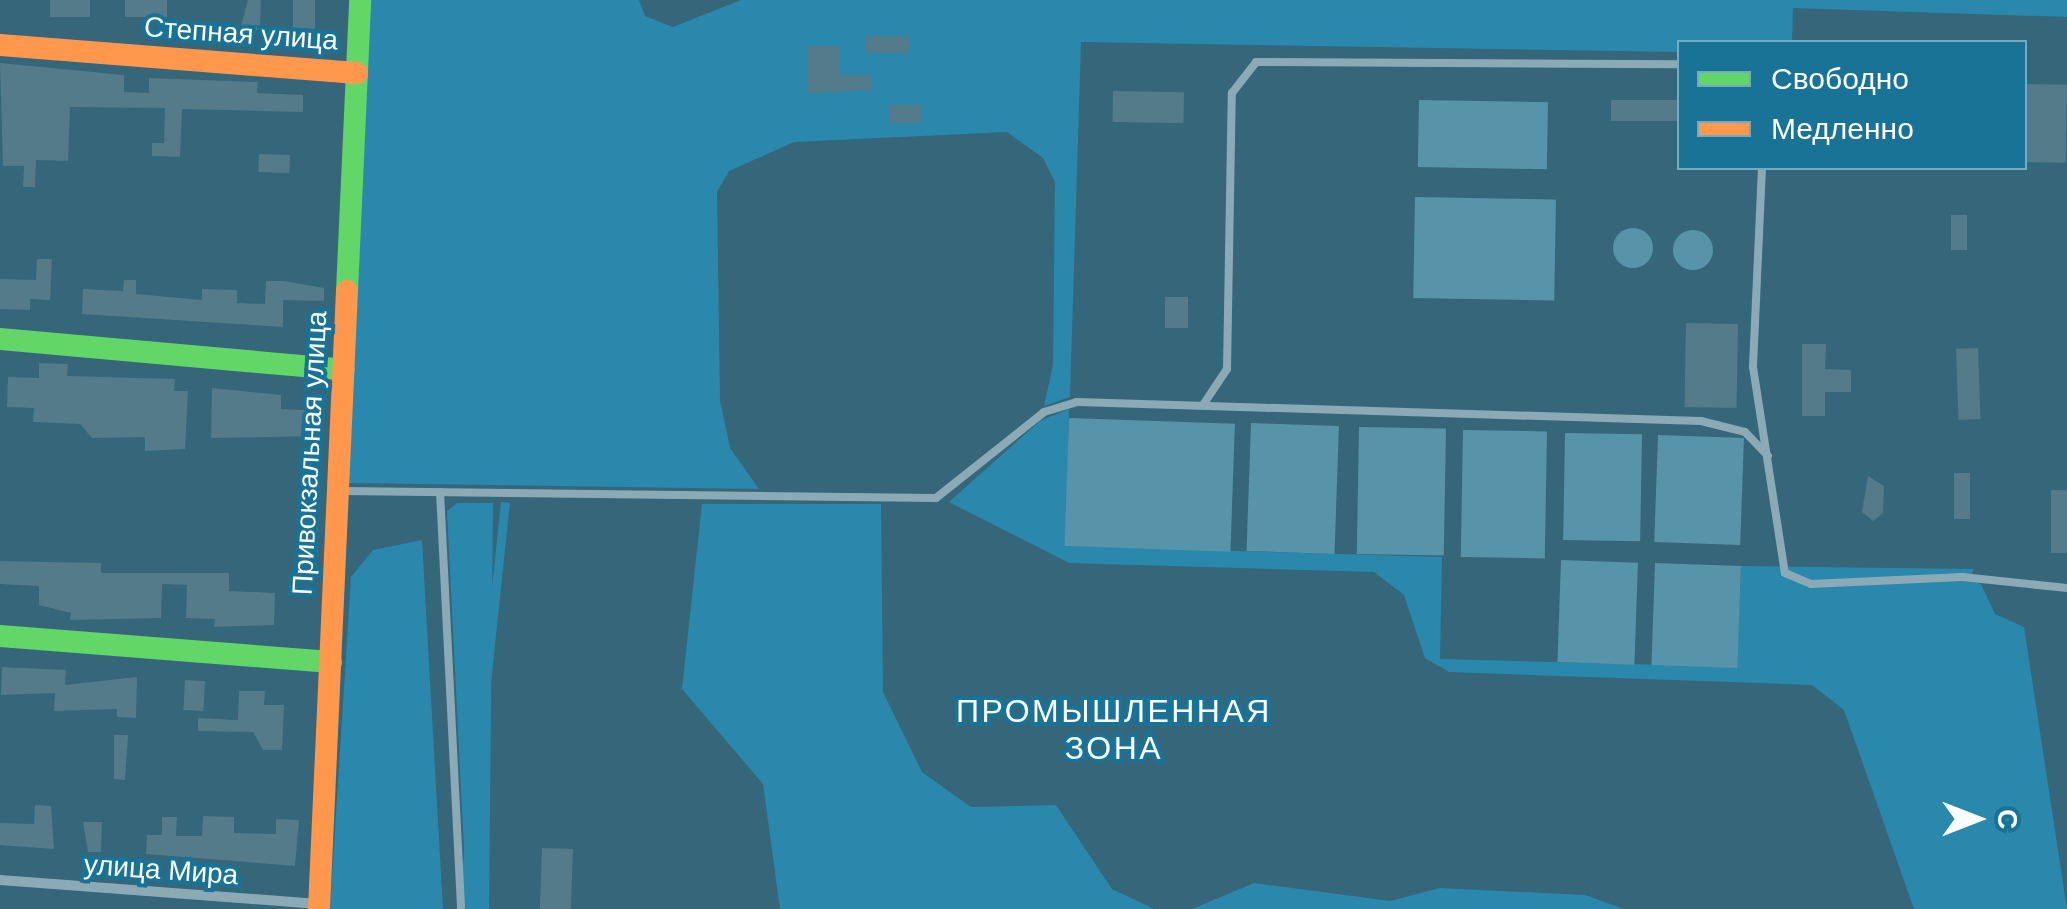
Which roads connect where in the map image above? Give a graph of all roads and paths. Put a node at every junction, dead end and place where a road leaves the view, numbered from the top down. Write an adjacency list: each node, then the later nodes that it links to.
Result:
1 (360, 0): 4 (street, Привокзальная улица)
2 (0, 45): 4 (street, Степная улица)
3 (1677, 64): 8 (lane)
4 (357, 73): 7 (street, Привокзальная улица)
5 (1762, 170): 9 (lane)
6 (0, 339): 7 (street)
7 (344, 370): 10 (street, Привокзальная улица)
8 (1201, 406): 9 (lane); 11 (lane)
9 (1768, 456): 12 (lane)
10 (338, 491): 11 (lane); 14 (street, Привокзальная улица)
11 (440, 492): 17 (lane)
12 (2067, 588)
13 (0, 636): 14 (street)
14 (330, 662): 16 (street, Привокзальная улица)
15 (0, 880): 16 (street, улица Мира)
16 (319, 907)
17 (461, 909)

